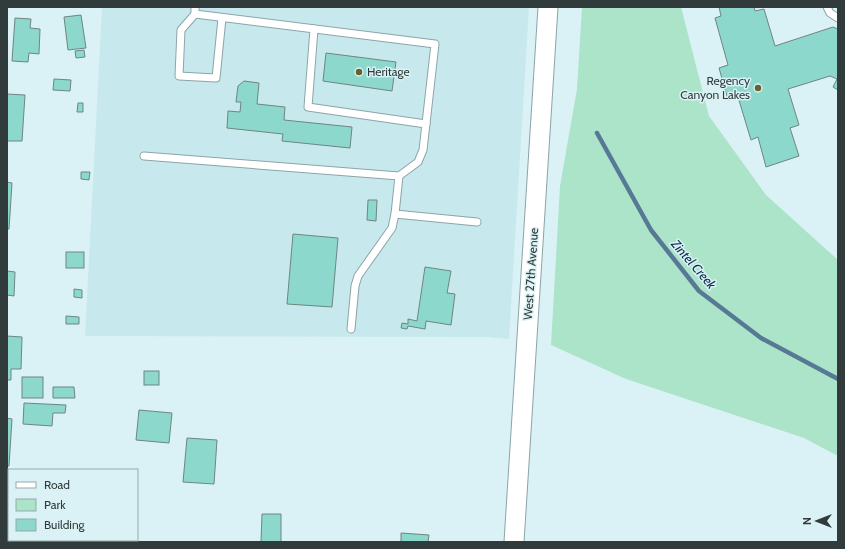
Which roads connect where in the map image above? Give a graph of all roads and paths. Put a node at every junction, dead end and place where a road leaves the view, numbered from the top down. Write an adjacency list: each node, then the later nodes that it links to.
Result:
1 (548, 7): 13 (main road, West 27th Avenue)
2 (827, 7): 5 (lane)
3 (195, 11): 4 (lane); 4 (lane)
4 (222, 18): 6 (lane)
5 (838, 18)
6 (314, 29): 7 (lane); 7 (lane)
7 (426, 124): 9 (lane)
8 (144, 156): 9 (lane)
9 (399, 176): 10 (lane)
10 (395, 214): 11 (lane); 12 (lane)
11 (477, 222)
12 (351, 329)
13 (514, 542)

